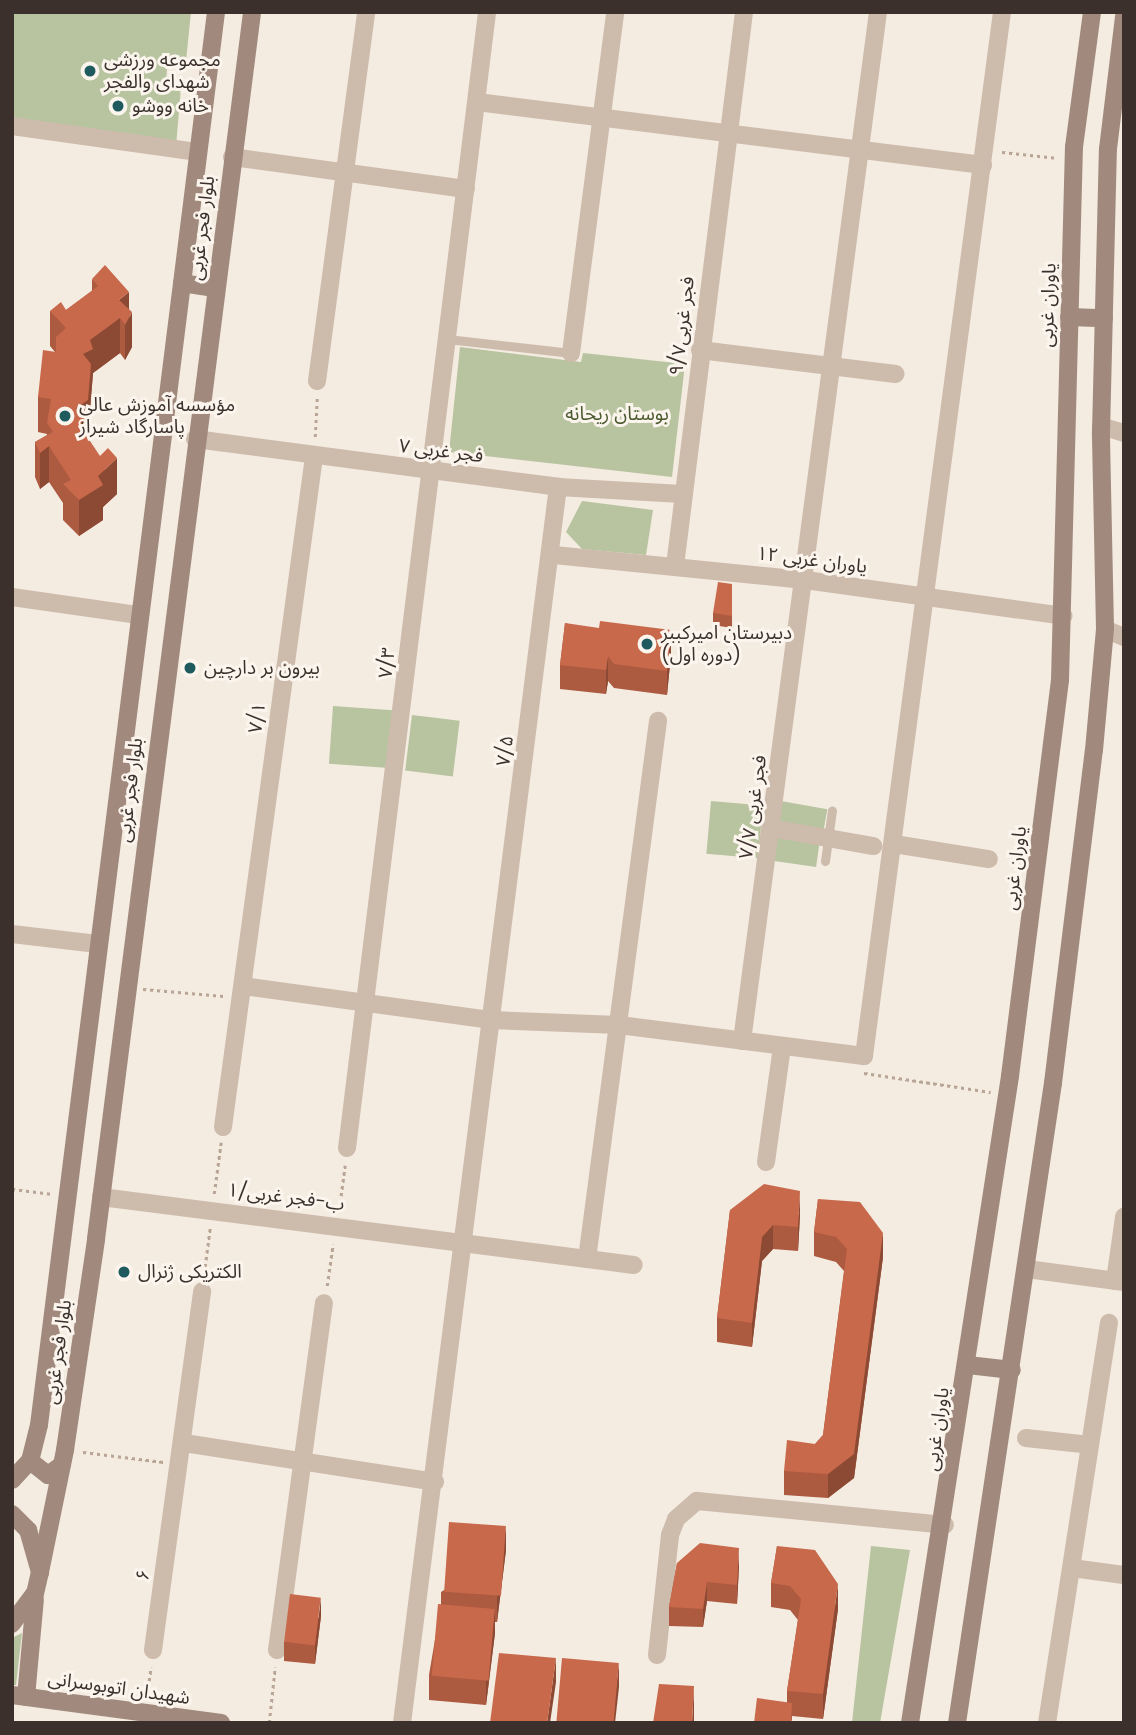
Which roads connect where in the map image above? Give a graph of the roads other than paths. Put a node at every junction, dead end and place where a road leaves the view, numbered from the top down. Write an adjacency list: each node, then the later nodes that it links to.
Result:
1 (216, 12): 17 (main road, بلوار فجر غربی)
2 (252, 12): 18 (main road, بلوار فجر غربی)
3 (366, 12): 20 (street)
4 (487, 12): 11 (street, ۷/۳)
5 (744, 12): 15 (street, فجر غربی۹/۷)
6 (878, 12): 16 (street, ۷/۷ فجر غربی)
7 (1092, 12): 24 (main road, یاوران غربی)
8 (615, 13): 12 (street)
9 (1124, 16): 14 (main road)
10 (1001, 21): 19 (street)
11 (477, 102): 12 (street); 21 (street, ۷/۳)
12 (603, 117): 15 (street); 28 (street)
13 (12, 126): 17 (street)
14 (1116, 128): 25 (main road)
15 (728, 133): 16 (street); 27 (street, فجر غربی۹/۷)
16 (860, 149): 19 (street); 29 (street, ۷/۷ فجر غربی)
17 (198, 152): 22 (main road, بلوار فجر غربی)
18 (232, 157): 20 (street); 23 (main road, بلوار فجر غربی)
19 (984, 158): 42 (street)
20 (345, 172): 21 (street); 31 (street)
21 (466, 189): 26 (street, ۷/۳)
22 (182, 283): 23 (main road); 44 (main road, بلوار فجر غربی)
23 (215, 288): 34 (main road, بلوار فجر غربی)
24 (1069, 317): 25 (main road); 45 (main road, یاوران غربی)
25 (1104, 318): 32 (main road)
26 (447, 338): 28 (lane); 36 (street, ۷/۳)
27 (701, 350): 29 (street); 38 (street, فجر غربی۹/۷)
28 (571, 353)
29 (833, 365): 30 (street); 41 (street, ۷/۷ فجر غربی)
30 (896, 374)
31 (317, 381)
32 (1101, 426): 33 (street); 46 (main road)
33 (1124, 433)
34 (195, 439): 35 (street, ۷ فجر غربی); 67 (main road, بلوار فجر غربی)
35 (314, 457): 36 (street, ۷ فجر غربی); 58 (street, ۷/۱)
36 (432, 471): 37 (street, ۷ فجر غربی); 59 (street, ۷/۳)
37 (558, 487): 38 (street, ۷ فجر غربی); 39 (street, ۷/۵)
38 (682, 494): 40 (street, فجر غربی۹/۷)
39 (554, 555): 40 (street, ۱۲ یاوران غربی); 60 (street, ۷/۵)
40 (675, 566): 41 (street, ۱۲ یاوران غربی)
41 (805, 580): 42 (street, ۱۲ یاوران غربی); 50 (street, ۷/۷ فجر غربی)
42 (928, 596): 45 (street, ۱۲ یاوران غربی); 52 (street)
43 (12, 597): 44 (street)
44 (139, 615): 57 (main road, بلوار فجر غربی)
45 (1064, 615): 77 (main road, یاوران غربی)
46 (1105, 629): 47 (street); 72 (main road)
47 (1124, 637)
48 (658, 721): 61 (street)
49 (832, 810): 51 (lane)
50 (771, 828): 51 (street); 62 (street, ۷/۷ فجر غربی)
51 (828, 838): 53 (street); 55 (lane)
52 (894, 844): 54 (street); 63 (street)
53 (873, 846)
54 (989, 859)
55 (825, 861)
56 (12, 934): 57 (street)
57 (97, 944): 83 (main road, بلوار فجر غربی)
58 (242, 992): 59 (street); 64 (street, ۷/۱)
59 (367, 1002): 60 (street); 65 (street, ۷/۳)
60 (492, 1020): 61 (street); 69 (street, ۷/۵)
61 (619, 1025): 62 (street); 70 (street)
62 (742, 1041): 63 (street)
63 (782, 1046): 66 (street)
64 (223, 1127)
65 (347, 1148)
66 (765, 1162)
67 (101, 1197): 69 (street, ۱/ب-فجر غربی); 82 (main road, بلوار فجر غربی)
68 (1124, 1217): 73 (street)
69 (466, 1242): 70 (street, ۱/ب-فجر غربی); 86 (street, ۷/۵)
70 (587, 1259): 71 (street, ۱/ب-فجر غربی)
71 (634, 1265)
72 (1027, 1269): 73 (street); 78 (main road)
73 (1119, 1282)
74 (202, 1291): 80 (street, ۶)
75 (324, 1303): 84 (street)
76 (1109, 1323): 81 (street)
77 (968, 1365): 78 (main road); 88 (main road, یاوران غربی)
78 (1012, 1370): 101 (main road)
79 (1026, 1438): 81 (street)
80 (184, 1443): 84 (street); 94 (street, ۶)
81 (1090, 1445): 89 (street)
82 (64, 1458): 83 (main road); 90 (main road, بلوار فجر غربی)
83 (30, 1461): 85 (main road)
84 (304, 1462): 86 (street); 95 (street)
85 (12, 1480)
86 (435, 1482): 99 (street, ۷/۵)
87 (12, 1514): 90 (main road)
88 (945, 1525): 96 (street); 100 (main road, یاوران غربی)
89 (1072, 1568): 91 (street); 102 (street)
90 (40, 1572): 92 (main road, بلوار فجر غربی)
91 (1124, 1575)
92 (35, 1593): 93 (main road); 97 (main road)
93 (12, 1624)
94 (153, 1650)
95 (277, 1650)
96 (657, 1655)
97 (19, 1696): 98 (main road, شهیدان اتوبوسرانی)
98 (220, 1723)
99 (402, 1723)
100 (910, 1723)
101 (957, 1723)
102 (1047, 1723)

